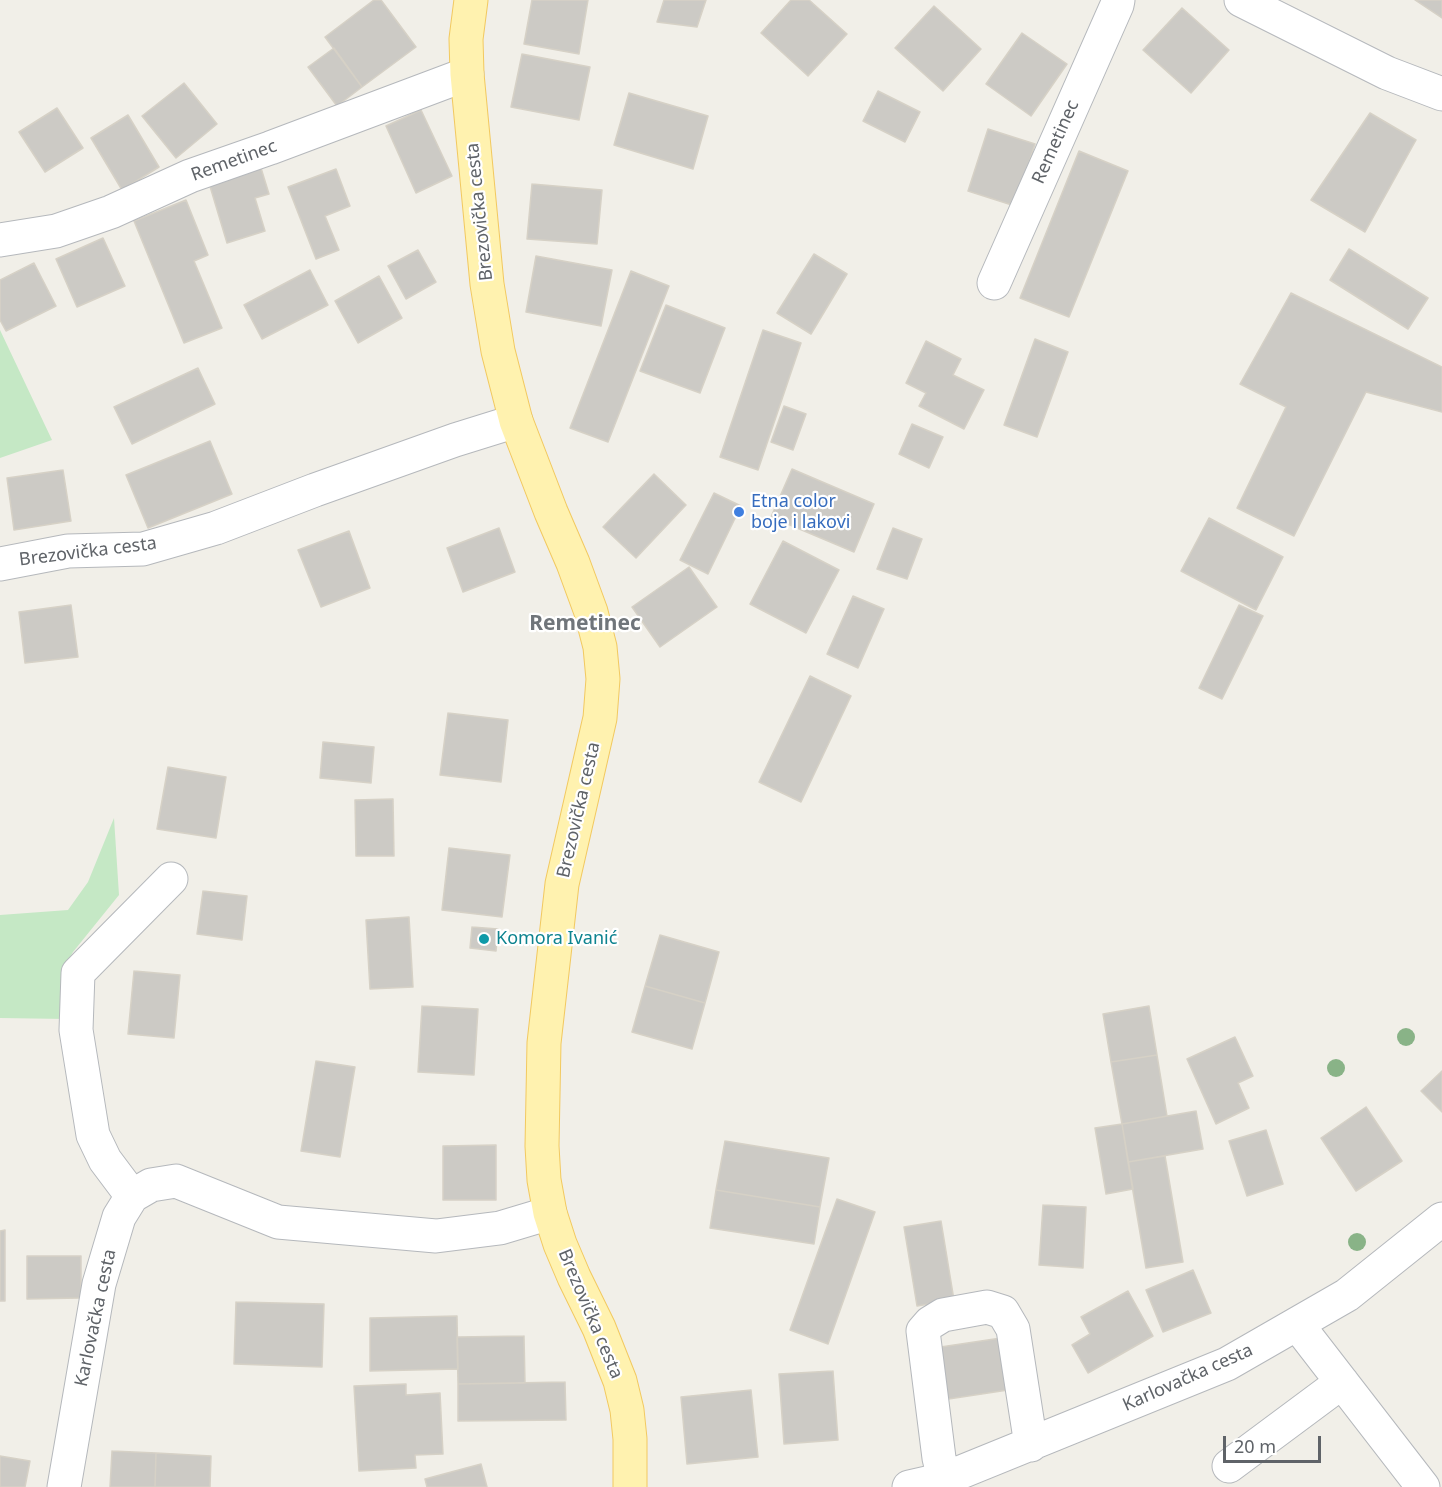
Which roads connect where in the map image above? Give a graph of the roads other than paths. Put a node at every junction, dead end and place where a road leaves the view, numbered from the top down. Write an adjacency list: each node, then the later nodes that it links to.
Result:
1 (471, 0): 4 (main road, Brezovička cesta)
2 (1118, 0): 7 (street, Remetinec)
3 (1241, 0): 5 (street)
4 (467, 74): 6 (street, Remetinec); 8 (main road, Brezovička cesta)
5 (1442, 94)
6 (0, 240)
7 (994, 283)
8 (516, 421): 9 (street, Brezovička cesta); 12 (main road, Brezovička cesta)
9 (0, 564)
10 (171, 879): 11 (street)
11 (132, 1196): 12 (street); 19 (street, Karlovačka cesta)
12 (550, 1213): 20 (main road, Brezovička cesta)
13 (1442, 1219): 14 (street, Karlovačka cesta)
14 (1297, 1324): 15 (street); 16 (street, Karlovačka cesta)
15 (1342, 1382): 17 (street); 22 (street)
16 (1031, 1445): 18 (street, Karlovačka cesta); 18 (street)
17 (1229, 1466)
18 (944, 1479): 21 (street, Karlovačka cesta)
19 (63, 1487)
20 (630, 1487)
21 (909, 1487)
22 (1423, 1487)

